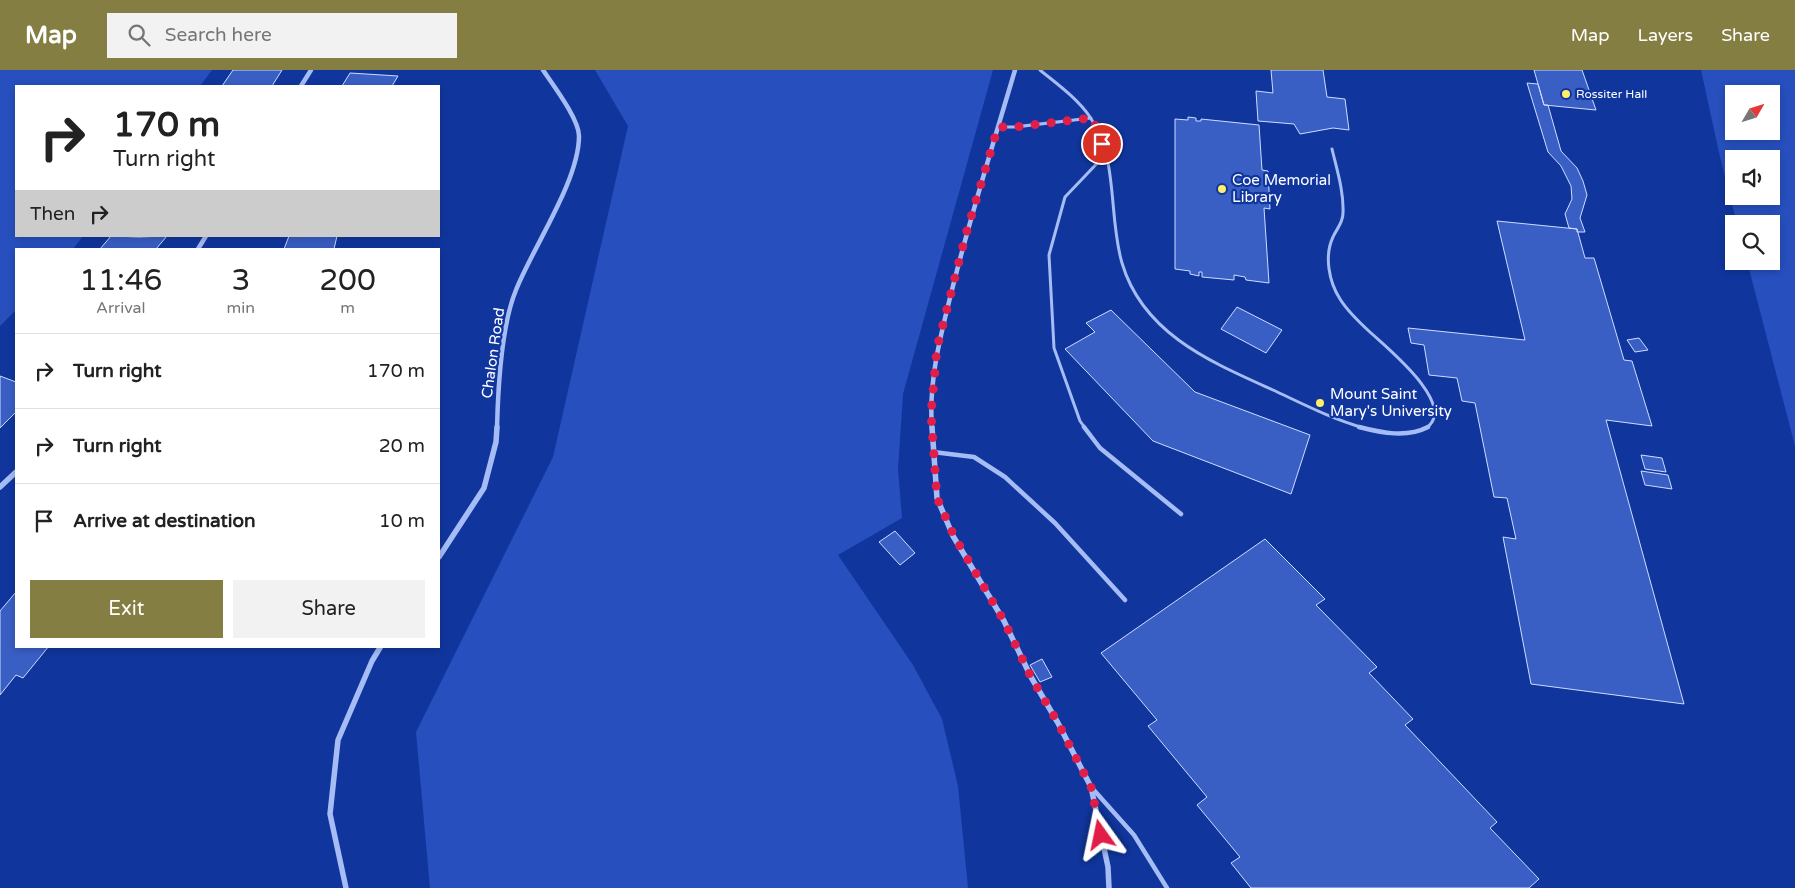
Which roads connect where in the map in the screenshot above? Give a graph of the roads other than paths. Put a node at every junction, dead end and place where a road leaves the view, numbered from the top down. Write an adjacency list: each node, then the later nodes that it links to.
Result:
1 (311, 70): 5 (street)
2 (543, 70): 16 (street, Chalon Road)
3 (1015, 70): 7 (street)
4 (1040, 70): 6 (lane)
5 (302, 85)
6 (1091, 118): 7 (lane); 9 (lane)
7 (998, 127): 12 (street)
8 (1332, 149): 9 (lane)
9 (1105, 155): 15 (lane)
10 (205, 237): 11 (street)
11 (199, 248)
12 (933, 452): 17 (lane); 19 (street)
13 (15, 473): 14 (street)
14 (0, 487)
15 (1181, 514)
16 (440, 555)
17 (1124, 600)
18 (380, 648): 20 (street)
19 (1091, 787): 21 (street); 22 (lane)
20 (346, 888)
21 (1109, 888)
22 (1167, 888)

